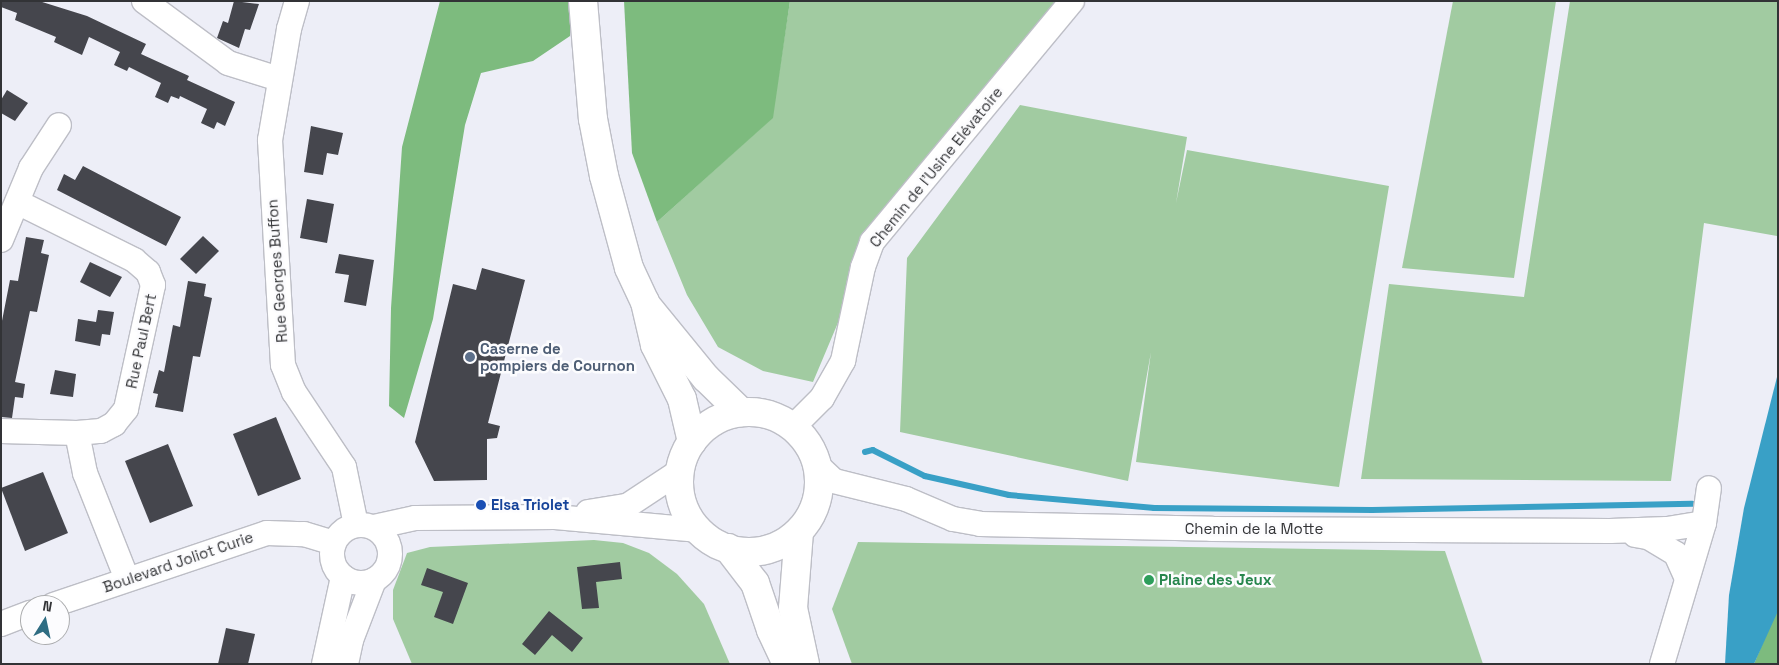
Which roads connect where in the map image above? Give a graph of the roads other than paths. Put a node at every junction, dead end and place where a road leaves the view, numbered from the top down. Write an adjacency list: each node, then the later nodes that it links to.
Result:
1 (144, 1): 5 (street)
2 (297, 1): 5 (street, Rue Georges Buffon)
3 (584, 1): 9 (main road)
4 (1072, 1): 11 (street, Chemin de l'Usine Elévatoire)
5 (279, 79): 21 (street, Rue Georges Buffon)
6 (59, 125): 7 (street)
7 (19, 203): 8 (street); 13 (street, Rue Paul Bert)
8 (1, 240)
9 (644, 302): 10 (main road); 14 (main road)
10 (741, 412): 11 (main road); 14 (main road)
11 (793, 427): 15 (main road)
12 (1, 431): 13 (street, Rue Paul Bert)
13 (77, 433): 30 (street)
14 (692, 442): 16 (main road)
15 (817, 465): 23 (street, Chemin de la Motte); 24 (main road)
16 (680, 471): 18 (street); 22 (main road)
17 (1709, 488): 20 (street)
18 (555, 516): 19 (street); 22 (street)
19 (441, 520): 21 (street); 27 (street)
20 (1704, 523): 23 (street, Chemin de la Motte); 28 (street)
21 (365, 526): 25 (street); 27 (street)
22 (699, 530): 26 (main road)
23 (1610, 531): 28 (street)
24 (798, 532): 26 (main road); 38 (main road)
25 (334, 543): 29 (street); 30 (street, Boulevard Joliot Curie)
26 (728, 548): 37 (main road)
27 (391, 549): 31 (street)
28 (1686, 576): 39 (street)
29 (343, 577): 31 (street); 35 (street)
30 (127, 579): 32 (street, Boulevard Joliot Curie)
31 (374, 580): 36 (street)
32 (70, 599)
33 (20, 617): 34 (street)
34 (1, 624)
35 (324, 664)
36 (346, 664)
37 (787, 664)
38 (805, 664)
39 (1662, 664)

